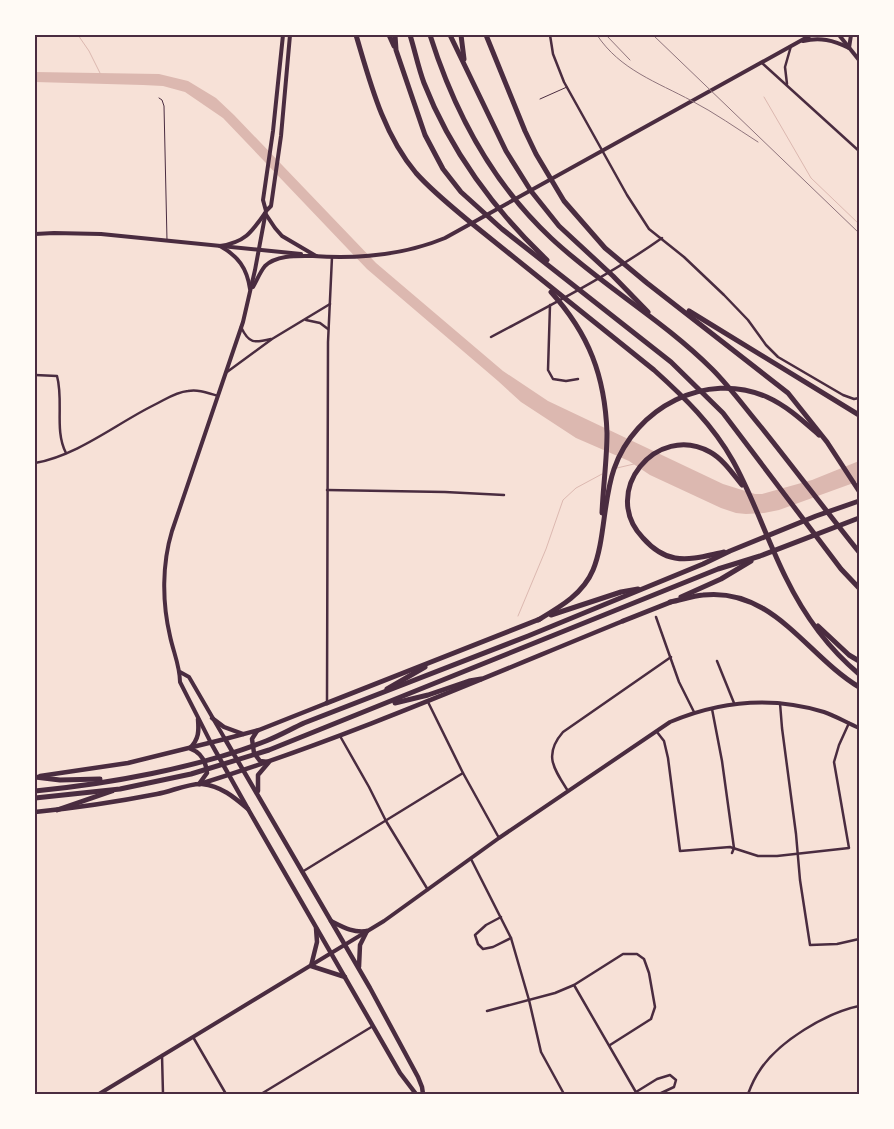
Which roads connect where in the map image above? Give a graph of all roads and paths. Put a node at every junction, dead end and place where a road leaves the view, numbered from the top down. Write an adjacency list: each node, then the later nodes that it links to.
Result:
1 (282, 35): 31 (main road)
2 (290, 35): 31 (main road)
3 (356, 35): 40 (highway)
4 (389, 35): 19 (highway)
5 (395, 35): 19 (highway)
6 (410, 35): 39 (highway)
7 (430, 35): 46 (highway)
8 (450, 35): 22 (highway)
9 (461, 35): 22 (highway)
10 (486, 35): 42 (highway)
11 (550, 35): 24 (street)
12 (802, 35): 16 (main road)
13 (811, 35): 16 (main road)
14 (839, 35): 18 (main road)
15 (851, 35): 18 (main road)
16 (799, 42): 17 (main road); 18 (main road)
17 (792, 46): 21 (main road); 23 (street)
18 (849, 48): 20 (main road)
19 (396, 50): 39 (highway)
20 (859, 60)
21 (762, 62): 23 (street); 29 (main road)
22 (466, 66): 46 (highway)
23 (787, 86): 30 (street)
24 (567, 87): 26 (lane); 29 (street)
25 (159, 98): 34 (lane)
26 (540, 99)
27 (35, 123): 28 (lane)
28 (35, 147)
29 (603, 150): 33 (street); 38 (main road)
30 (859, 151)
31 (265, 212): 35 (main road); 36 (main road); 37 (main road)
32 (35, 234): 34 (main road)
33 (662, 238): 44 (street); 55 (street)
34 (167, 241): 35 (main road)
35 (220, 246): 36 (main road); 41 (main road)
36 (259, 250): 37 (main road); 41 (main road)
37 (316, 256): 38 (main road); 41 (main road)
38 (332, 257): 43 (street)
39 (566, 278): 71 (highway)
40 (542, 282): 62 (highway); 66 (highway)
41 (250, 292): 47 (main road)
42 (663, 296): 56 (highway); 57 (highway)
43 (330, 304): 45 (street); 48 (street)
44 (550, 305): 49 (street); 53 (street)
45 (305, 319): 48 (street); 50 (street)
46 (659, 323): 68 (highway)
47 (241, 327): 50 (street); 51 (main road)
48 (328, 330): 60 (street)
49 (491, 337)
50 (272, 339): 51 (street)
51 (226, 374): 54 (main road)
52 (35, 375): 58 (street)
53 (578, 379)
54 (218, 396): 58 (street); 81 (main road)
55 (859, 398)
56 (859, 415)
57 (827, 442): 61 (highway); 66 (highway)
58 (66, 453): 59 (street)
59 (35, 463)
60 (327, 490): 63 (street); 86 (street)
61 (859, 491)
62 (748, 492): 67 (highway); 73 (highway)
63 (504, 495)
64 (859, 501): 67 (highway)
65 (859, 518): 69 (highway)
66 (602, 519): 75 (highway)
67 (730, 551): 70 (highway)
68 (859, 552)
69 (760, 556): 72 (highway); 90 (highway)
70 (644, 588): 75 (highway); 85 (highway)
71 (859, 588)
72 (670, 602): 76 (highway); 84 (highway)
73 (807, 615): 80 (highway); 82 (highway)
74 (656, 617): 77 (street)
75 (538, 620): 78 (highway)
76 (623, 621): 83 (main road)
77 (671, 657): 92 (street); 113 (street)
78 (438, 659): 85 (highway); 86 (highway)
79 (717, 661): 89 (street)
80 (859, 662)
81 (180, 672): 93 (main road); 94 (main road)
82 (859, 674)
83 (481, 680): 87 (main road); 90 (highway)
84 (859, 687)
85 (374, 697): 109 (highway)
86 (327, 702): 97 (main road)
87 (428, 702): 100 (main road); 106 (street)
88 (780, 702): 89 (main road); 95 (main road); 123 (street)
89 (734, 703): 91 (main road)
90 (375, 708): 111 (highway)
91 (712, 708): 92 (main road); 121 (street)
92 (694, 712): 98 (main road)
93 (212, 718): 99 (main road); 101 (main road)
94 (198, 719): 102 (main road); 103 (main road)
95 (849, 723): 96 (main road); 123 (street)
96 (859, 728)
97 (258, 730): 99 (main road); 104 (main road)
98 (656, 731): 113 (main road); 121 (street)
99 (244, 734): 101 (main road)
100 (340, 736): 104 (main road); 119 (street)
101 (225, 739): 102 (main road); 105 (main road)
102 (211, 742): 103 (main road); 107 (main road)
103 (189, 748): 108 (main road); 110 (main road)
104 (270, 762): 105 (main road); 114 (main road)
105 (243, 770): 107 (main road); 114 (main road)
106 (463, 773): 119 (street); 120 (street)
107 (228, 775): 110 (main road); 116 (main road)
108 (35, 777): 109 (highway)
109 (121, 778): 112 (highway)
110 (199, 784): 116 (main road); 117 (main road)
111 (120, 788): 115 (highway); 117 (highway)
112 (35, 791)
113 (568, 792): 120 (main road)
114 (260, 797): 125 (main road)
115 (35, 798)
116 (248, 809): 129 (main road)
117 (57, 810): 118 (main road)
118 (35, 812)
119 (386, 821): 125 (street); 126 (street)
120 (499, 838): 124 (main road)
121 (734, 848): 122 (street); 123 (street)
122 (732, 853)
123 (798, 854): 132 (street)
124 (471, 859): 126 (main road); 127 (street)
125 (302, 872): 128 (main road)
126 (428, 890): 130 (main road)
127 (501, 916): 131 (street); 131 (street)
128 (330, 920): 130 (main road); 133 (main road)
129 (316, 926): 134 (main road); 135 (main road)
130 (367, 931): 133 (main road); 136 (main road)
131 (511, 938): 139 (street)
132 (859, 939)
133 (345, 945): 134 (main road); 136 (main road)
134 (331, 953): 135 (main road); 137 (main road)
135 (310, 966): 137 (main road); 143 (main road)
136 (359, 969): 152 (main road)
137 (345, 977): 142 (main road)
138 (574, 985): 139 (street); 144 (street); 144 (street)
139 (529, 1000): 141 (street); 153 (street)
140 (859, 1006): 155 (street)
141 (487, 1011)
142 (373, 1026): 150 (street); 151 (main road)
143 (193, 1037): 145 (main road); 149 (street)
144 (610, 1045): 146 (street)
145 (162, 1055): 147 (main road); 148 (street)
146 (636, 1093): 154 (street)
147 (99, 1094)
148 (163, 1094)
149 (226, 1094)
150 (261, 1094)
151 (416, 1094)
152 (423, 1094)
153 (564, 1094)
154 (659, 1094)
155 (748, 1094)

